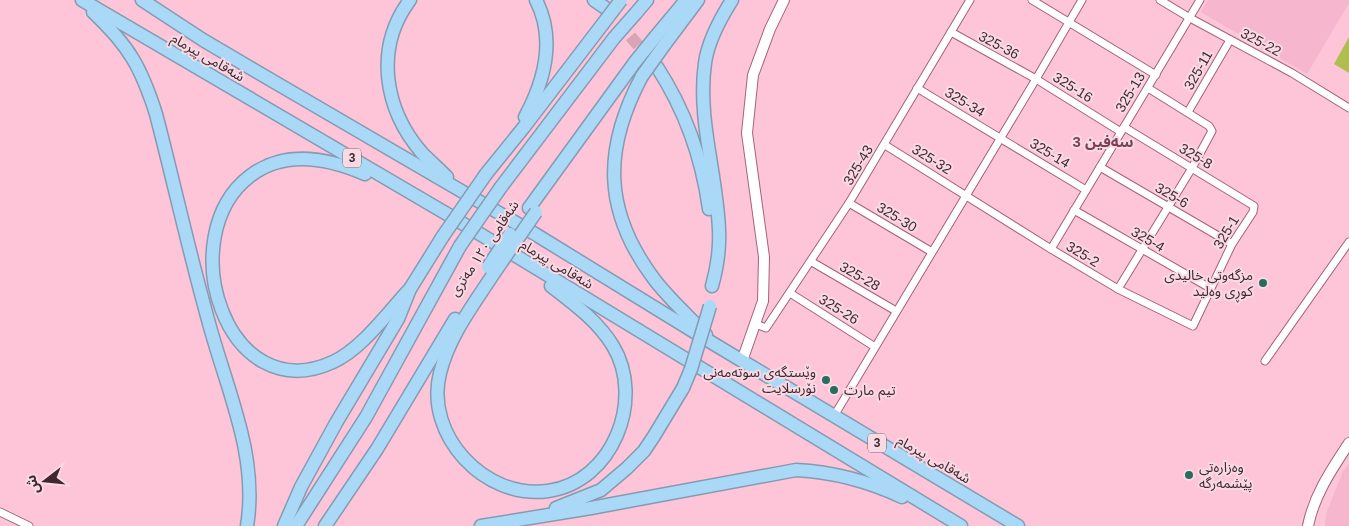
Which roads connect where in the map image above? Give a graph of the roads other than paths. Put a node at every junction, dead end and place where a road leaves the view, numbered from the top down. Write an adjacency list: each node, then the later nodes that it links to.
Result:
1 (81, 0): 43 (highway, شەقامی پیرمام / 3); 70 (highway)
2 (142, 0): 36 (highway, شەقامی پیرمام / 3)
3 (410, 0): 36 (highway)
4 (536, 0): 32 (highway)
5 (594, 0): 17 (highway)
6 (621, 0): 32 (highway, bridge)
7 (647, 0): 72 (highway, شەقامی ١٢٠ مەتری, bridge)
8 (686, 0): 21 (highway, شەقامی ١٢٠ مەتری)
9 (698, 0): 21 (highway)
10 (732, 0): 52 (highway)
11 (784, 0): 58 (street)
12 (970, 0): 20 (street, 325-43)
13 (1032, 0): 19 (street)
14 (1082, 0): 19 (street)
15 (1160, 0): 18 (street, 325-22)
16 (1200, 0): 18 (street, 325-13)
17 (607, 9)
18 (1190, 18): 22 (street, 325-22); 24 (street, 325-13)
19 (1069, 22): 24 (street); 25 (street)
20 (950, 32): 25 (street, 325-36); 26 (street, 325-43)
21 (660, 40): 51 (highway, شەقامی ١٢٠ مەتری, bridge); 60 (highway, bridge)
22 (1230, 40): 28 (street, 325-22); 29 (street, 325-11)
23 (657, 67): 52 (highway)
24 (1156, 75): 27 (street, 325-13)
25 (1036, 79): 30 (street, 325-16); 31 (street)
26 (917, 88): 31 (street, 325-34); 33 (street, 325-43)
27 (1148, 88): 29 (street); 30 (street, 325-13)
28 (1349, 108)
29 (1188, 112): 35 (street)
30 (1123, 130): 34 (street, 325-13); 35 (street, 325-8)
31 (1000, 138): 37 (street, 325-14); 38 (street)
32 (509, 145): 54 (highway, bridge)
33 (885, 145): 38 (street, 325-32); 39 (street, 325-43)
34 (1100, 168): 37 (street, 325-13); 41 (street, 325-6)
35 (1192, 168): 40 (street, 325-8); 41 (street)
36 (459, 190): 60 (highway, شەقامی پیرمام / 3)
37 (1086, 190): 42 (street, 325-13)
38 (966, 195): 46 (street, 325-2); 48 (street)
39 (850, 203): 48 (street, 325-30); 50 (street, 325-43)
40 (1254, 206): 45 (street, 325-1)
41 (1168, 208): 45 (street, 325-6); 47 (street)
42 (1074, 210): 46 (street, 325-13); 47 (street, 325-4)
43 (447, 214): 49 (highway, شەقامی پیرمام / 3); 54 (highway)
44 (1349, 242): 62 (street)
45 (1232, 244): 53 (street, 325-1)
46 (1051, 249): 55 (street, 325-2)
47 (1142, 250): 53 (street, 325-4); 55 (street)
48 (932, 252): 57 (street)
49 (516, 257): 51 (highway); 66 (highway, شەقامی پیرمام / 3)
50 (812, 262): 56 (street, 325-43); 57 (street, 325-28)
51 (491, 270): 73 (highway, شەقامی ١٢٠ مەتری)
52 (712, 286): 68 (highway, bridge)
53 (1210, 288): 59 (street, 325-1)
54 (410, 289): 71 (highway)
55 (1118, 289): 59 (street, 325-2)
56 (790, 293): 58 (street, 325-43); 61 (street, 325-26)
57 (896, 311): 61 (street)
58 (756, 324): 63 (street)
59 (1193, 326)
60 (714, 344): 63 (highway, شەقامی پیرمام / 3)
61 (875, 347): 64 (street)
62 (1265, 361)
63 (742, 362): 64 (highway, شەقامی پیرمام / 3)
64 (834, 416): 76 (highway, شەقامی پیرمام / 3)
65 (1349, 443): 77 (street)
66 (927, 505): 68 (highway); 75 (highway, شەقامی پیرمام / 3)
67 (0, 512): 69 (street)
68 (526, 518): 74 (highway)
69 (29, 526)
70 (247, 526)
71 (284, 526)
72 (296, 526)
73 (325, 526)
74 (481, 526)
75 (962, 526)
76 (1018, 526)
77 (1308, 526)

